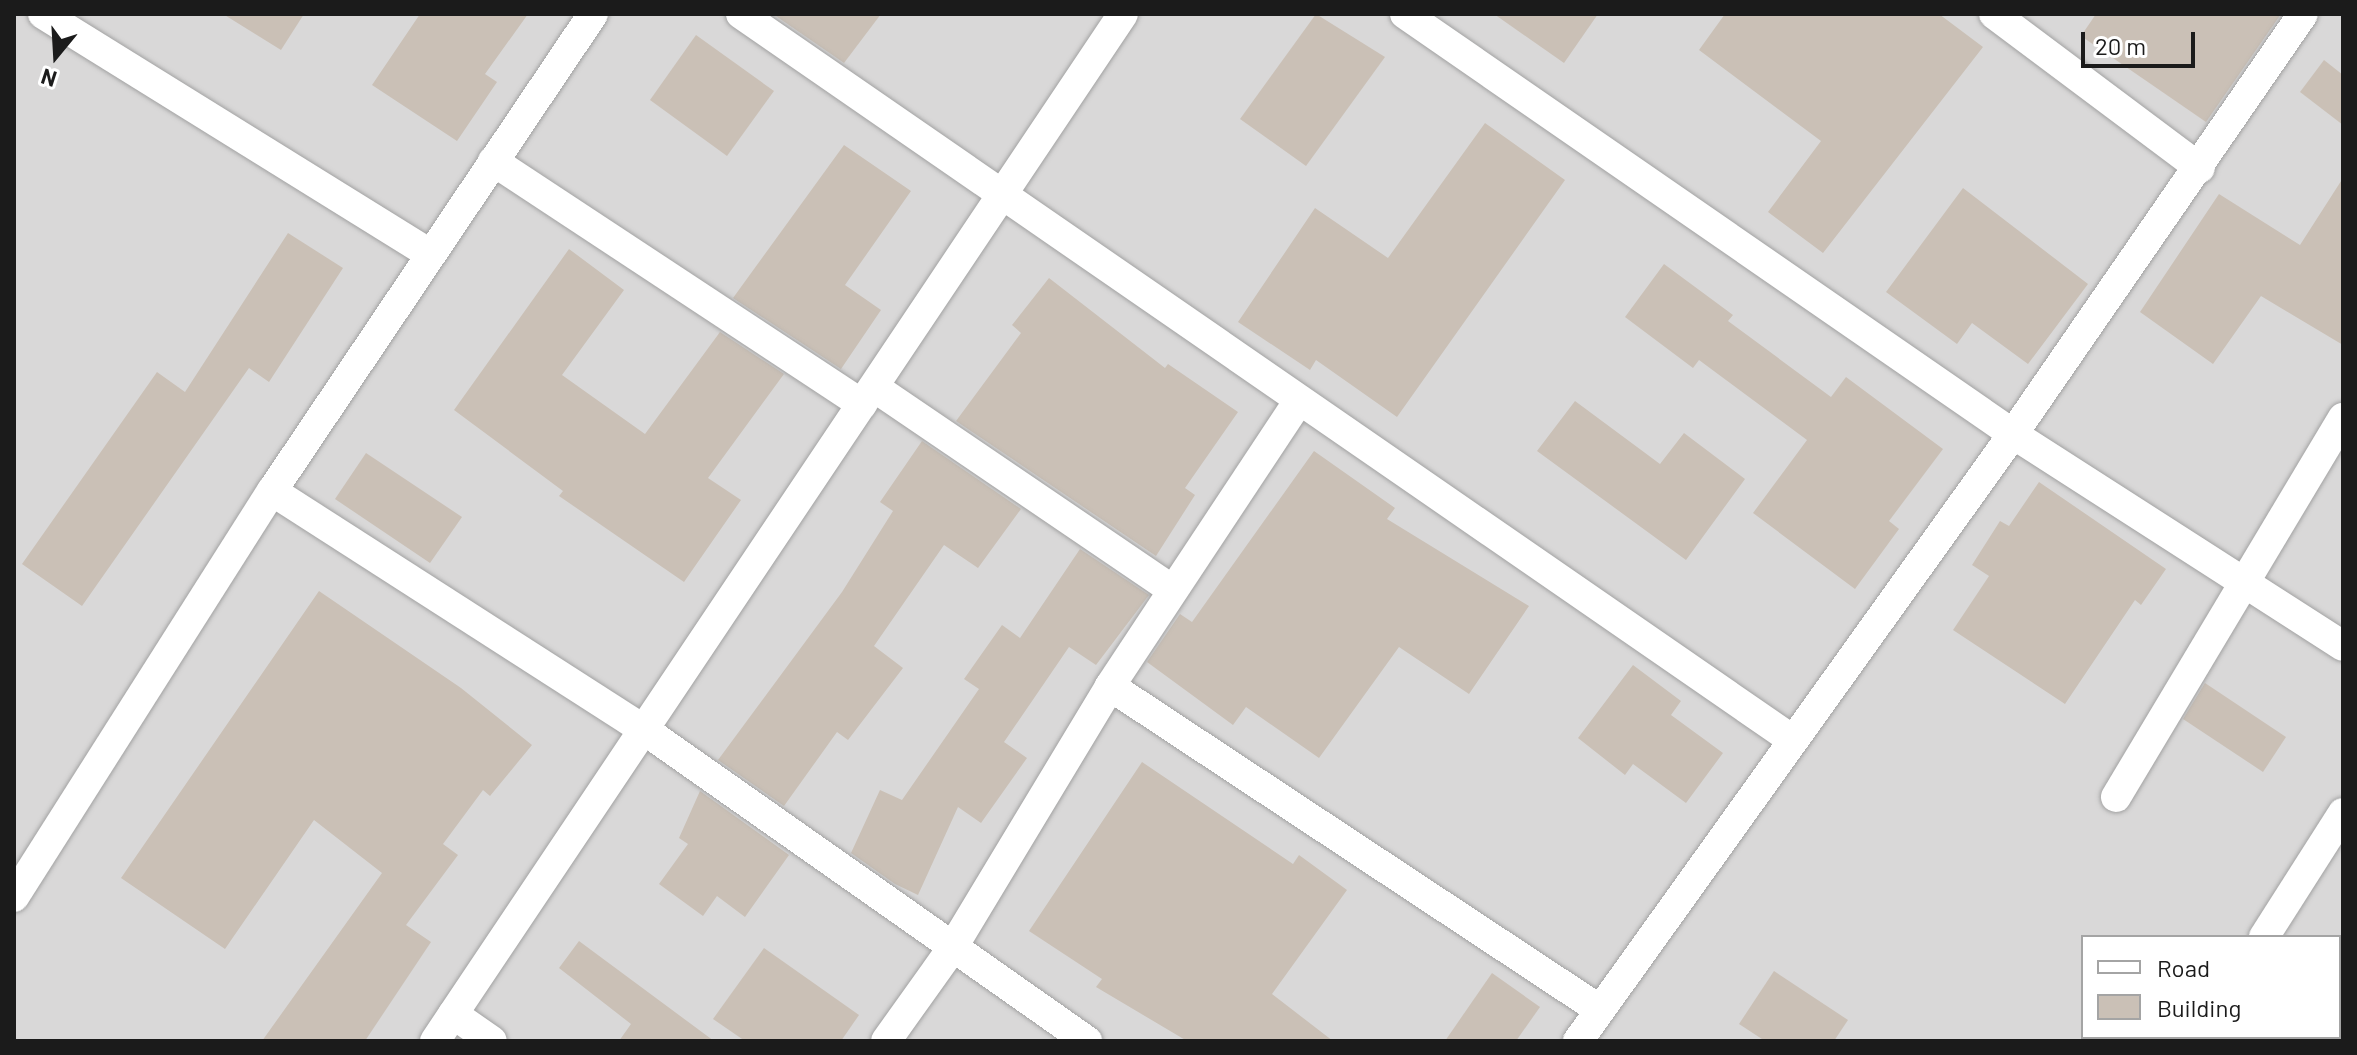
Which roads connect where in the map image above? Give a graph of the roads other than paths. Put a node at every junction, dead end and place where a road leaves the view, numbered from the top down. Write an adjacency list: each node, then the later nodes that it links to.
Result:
1 (43, 14): 11 (street)
2 (593, 14): 8 (street)
3 (741, 14): 10 (street)
4 (1123, 14): 10 (street)
5 (1405, 14): 15 (street)
6 (1994, 14): 9 (street)
7 (2303, 14): 9 (street)
8 (493, 161): 11 (street); 12 (street)
9 (2200, 168): 15 (street)
10 (1002, 197): 12 (street); 13 (street)
11 (430, 254): 16 (street)
12 (868, 396): 18 (street); 21 (street)
13 (1298, 402): 18 (street); 22 (street)
14 (2343, 418): 17 (street)
15 (2013, 434): 17 (street); 22 (street)
16 (272, 491): 21 (street); 25 (street)
17 (2242, 581): 19 (street); 23 (street)
18 (1173, 590): 20 (street)
19 (2343, 646)
20 (1110, 686): 27 (street); 28 (street)
21 (643, 729): 27 (street); 29 (street)
22 (1791, 739): 28 (street)
23 (2116, 797)
24 (2343, 813): 26 (street)
25 (14, 897)
26 (2265, 935)
27 (951, 950): 32 (street); 33 (street)
28 (1600, 1010): 34 (street)
29 (453, 1014): 30 (street); 31 (street)
30 (435, 1041)
31 (492, 1041)
32 (886, 1041)
33 (1087, 1041)
34 (1578, 1041)

